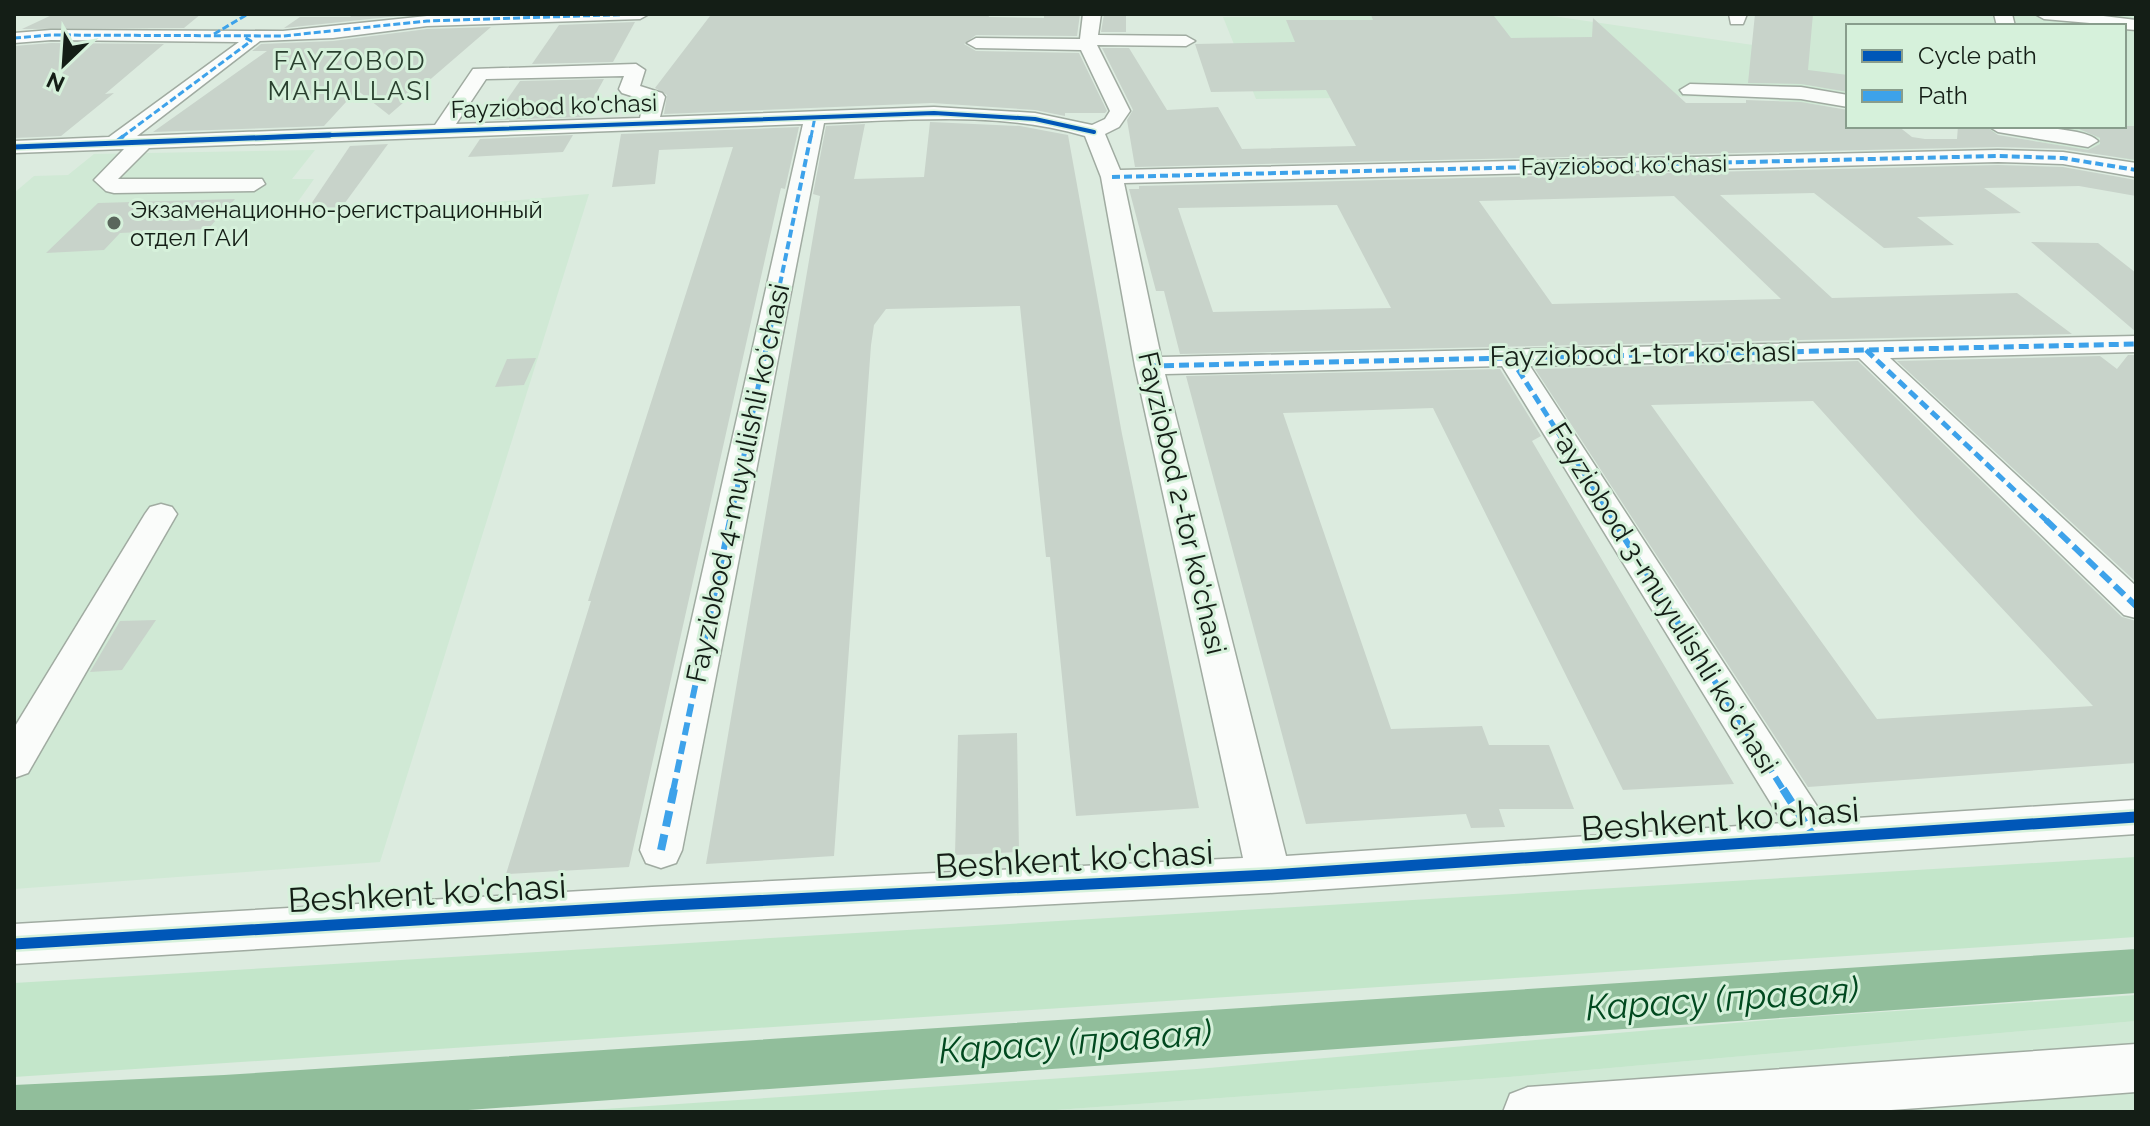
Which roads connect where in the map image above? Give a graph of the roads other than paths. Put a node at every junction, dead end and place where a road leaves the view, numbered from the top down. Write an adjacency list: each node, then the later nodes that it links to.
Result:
1 (248, 14): 7 (street)
2 (640, 14): 5 (street)
3 (1092, 14): 12 (street)
4 (2044, 14): 6 (street)
5 (612, 15): 8 (street)
6 (2136, 25)
7 (214, 34): 8 (street); 9 (street)
8 (242, 36): 21 (street)
9 (14, 38)
10 (1186, 41): 12 (street)
11 (976, 43): 12 (street)
12 (1089, 43): 19 (street)
13 (1690, 90): 14 (street)
14 (1846, 101)
15 (815, 117): 16 (street, Fayziobod ko'chasi); 19 (street, Fayziobod ko'chasi); 36 (street, Fayziobod 4-muyulishli koʻchasi)
16 (649, 122): 18 (street, Fayziobod ko'chasi); 18 (street)
17 (2010, 128): 23 (street)
18 (442, 130): 20 (street, Fayziobod ko'chasi)
19 (1094, 132): 25 (street, Fayziobod 2-tor ko'chasi)
20 (145, 140): 21 (street, Fayziobod ko'chasi); 26 (street)
21 (117, 141): 22 (street, Fayziobod ko'chasi)
22 (14, 147)
23 (2136, 149)
24 (2136, 170): 25 (street, Fayziobod ko'chasi)
25 (1112, 177): 30 (street, Fayziobod 2-tor ko'chasi)
26 (254, 184)
27 (2133, 346): 28 (street, Fayziobod 1-tor ko'chasi)
28 (1866, 350): 29 (street, Fayziobod 1-tor ko'chasi); 32 (street)
29 (1510, 357): 30 (street, Fayziobod 1-tor ko'chasi); 35 (street, Fayziobod 3-muyulishli koʻchasi)
30 (1149, 366): 37 (street, Fayziobod 2-tor ko'chasi)
31 (161, 514): 33 (street)
32 (2136, 606)
33 (14, 762)
34 (2136, 817): 35 (street, Beshkent ko'chasi)
35 (1815, 839): 37 (street, Beshkent ko'chasi)
36 (661, 850)
37 (1269, 875): 38 (street, Beshkent ko'chasi)
38 (14, 944)
39 (2136, 1068): 40 (street)
40 (1528, 1112)

